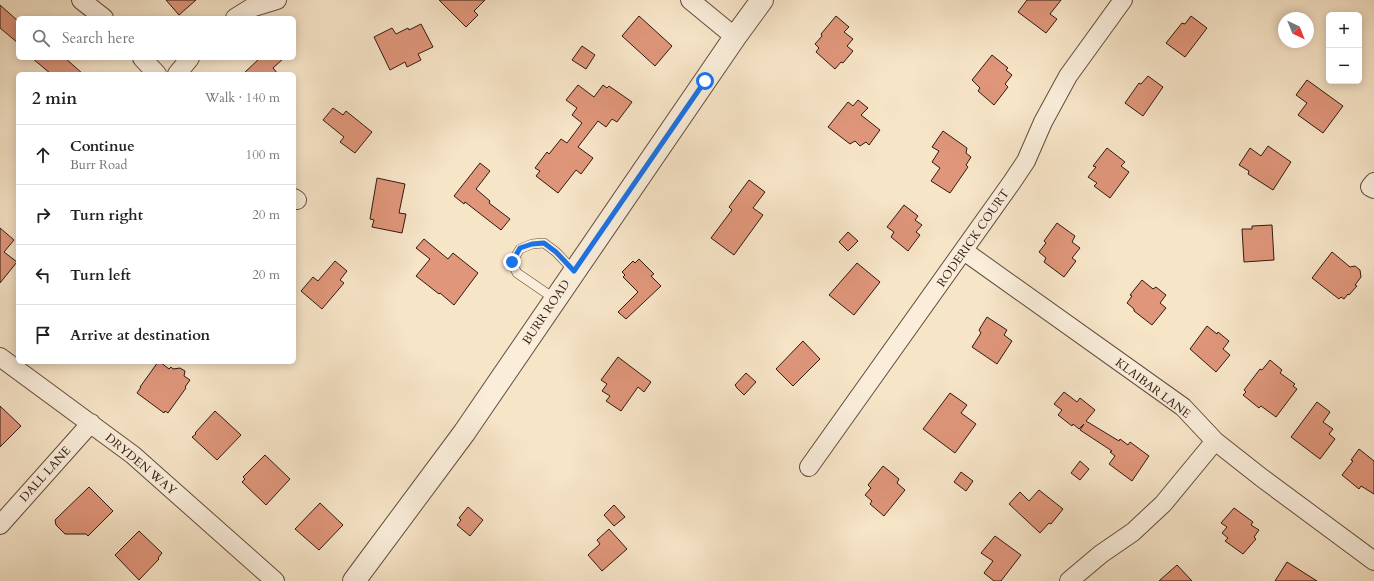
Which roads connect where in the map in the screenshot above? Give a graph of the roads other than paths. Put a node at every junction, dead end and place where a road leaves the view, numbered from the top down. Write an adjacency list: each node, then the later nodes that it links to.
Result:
1 (81, 0): 6 (street)
2 (277, 0): 7 (street)
3 (690, 0): 8 (street)
4 (762, 0): 8 (street, BURR ROAD)
5 (1123, 0): 15 (street, RODERICK COURT)
6 (101, 16)
7 (238, 16)
8 (735, 36): 16 (street, BURR ROAD)
9 (144, 60): 11 (street)
10 (188, 60): 12 (street)
11 (155, 72)
12 (179, 72)
13 (1374, 182): 14 (street)
14 (1374, 189)
15 (964, 252): 20 (street, KLAIBAR LANE); 21 (street, RODERICK COURT)
16 (574, 271): 17 (street, BURR ROAD); 17 (lane)
17 (555, 299): 25 (street, BURR ROAD)
18 (0, 358): 19 (street, DRYDEN WAY)
19 (91, 423): 22 (street, DALL LANE); 24 (street, DRYDEN WAY)
20 (1215, 441): 23 (street, KLAIBAR LANE); 26 (street)
21 (810, 467)
22 (0, 525)
23 (1374, 561)
24 (275, 581)
25 (354, 581)
26 (1069, 581)

